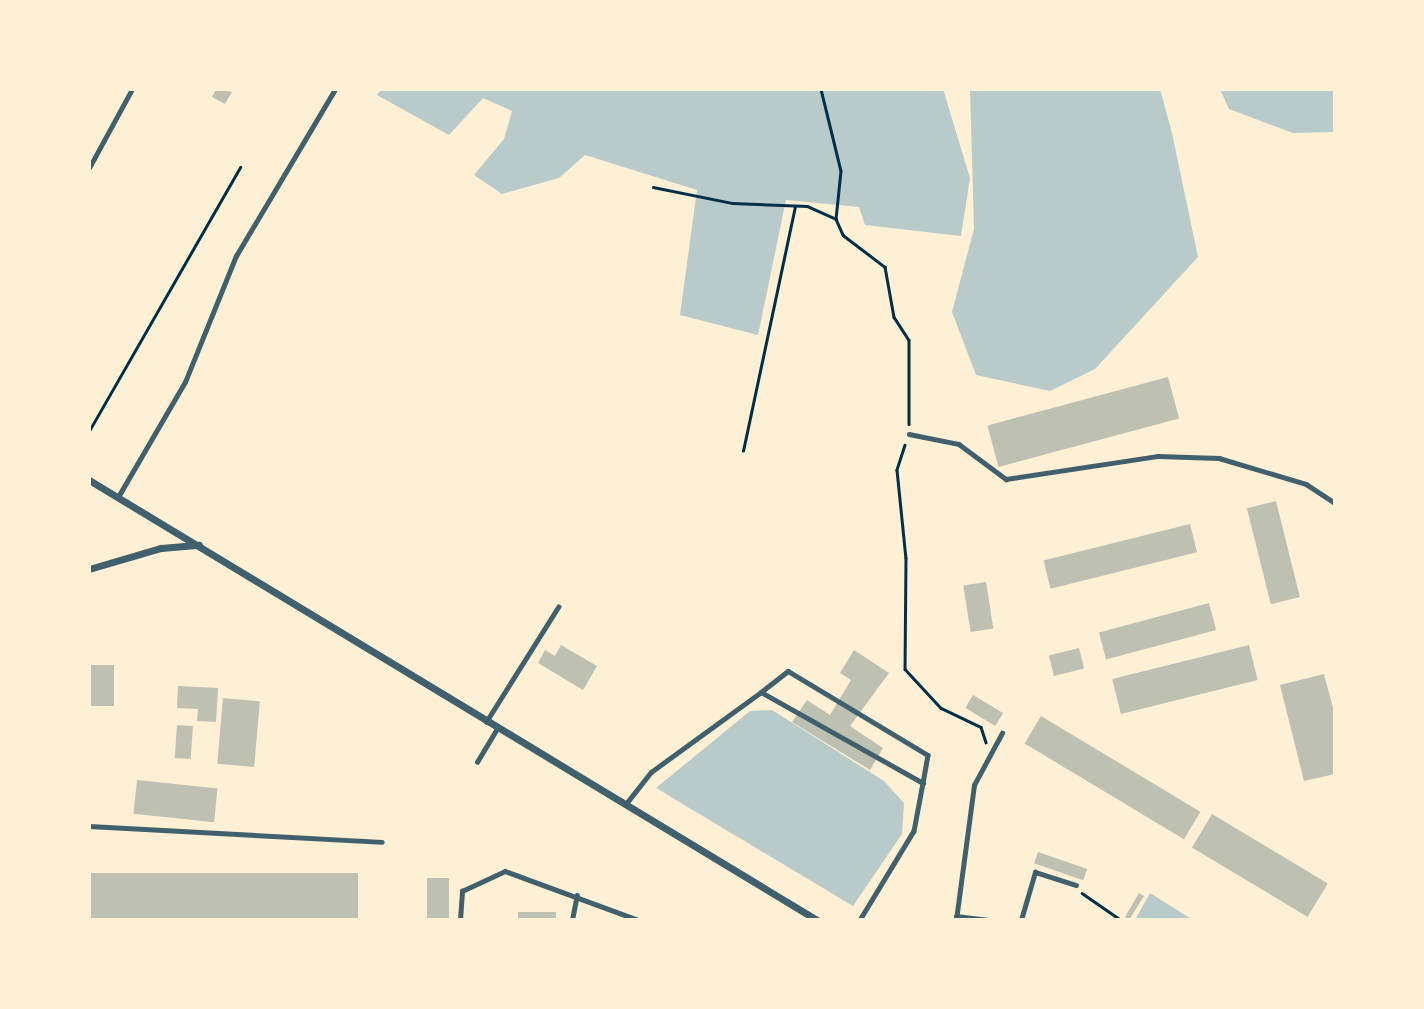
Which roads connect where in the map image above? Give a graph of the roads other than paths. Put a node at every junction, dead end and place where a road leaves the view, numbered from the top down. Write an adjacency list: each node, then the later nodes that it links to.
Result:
1 (132, 89): 3 (lane)
2 (335, 89): 6 (lane)
3 (89, 167)
4 (909, 434): 7 (lane)
5 (89, 480): 6 (street)
6 (117, 498): 8 (street)
7 (1335, 503)
8 (200, 544): 9 (street); 12 (street)
9 (89, 569)
10 (558, 607): 12 (lane)
11 (761, 692): 16 (lane); 16 (lane); 17 (lane)
12 (486, 722): 13 (street)
13 (497, 729): 15 (lane); 17 (street)
14 (1002, 733): 22 (lane)
15 (477, 762)
16 (923, 783): 27 (lane)
17 (625, 805): 26 (street)
18 (89, 826): 19 (lane)
19 (382, 842)
20 (1076, 885): 29 (lane)
21 (577, 895): 23 (lane); 24 (lane); 25 (lane)
22 (956, 918): 28 (lane)
23 (460, 920)
24 (572, 920)
25 (638, 920)
26 (817, 920)
27 (860, 920)
28 (989, 920)
29 (1021, 920)

